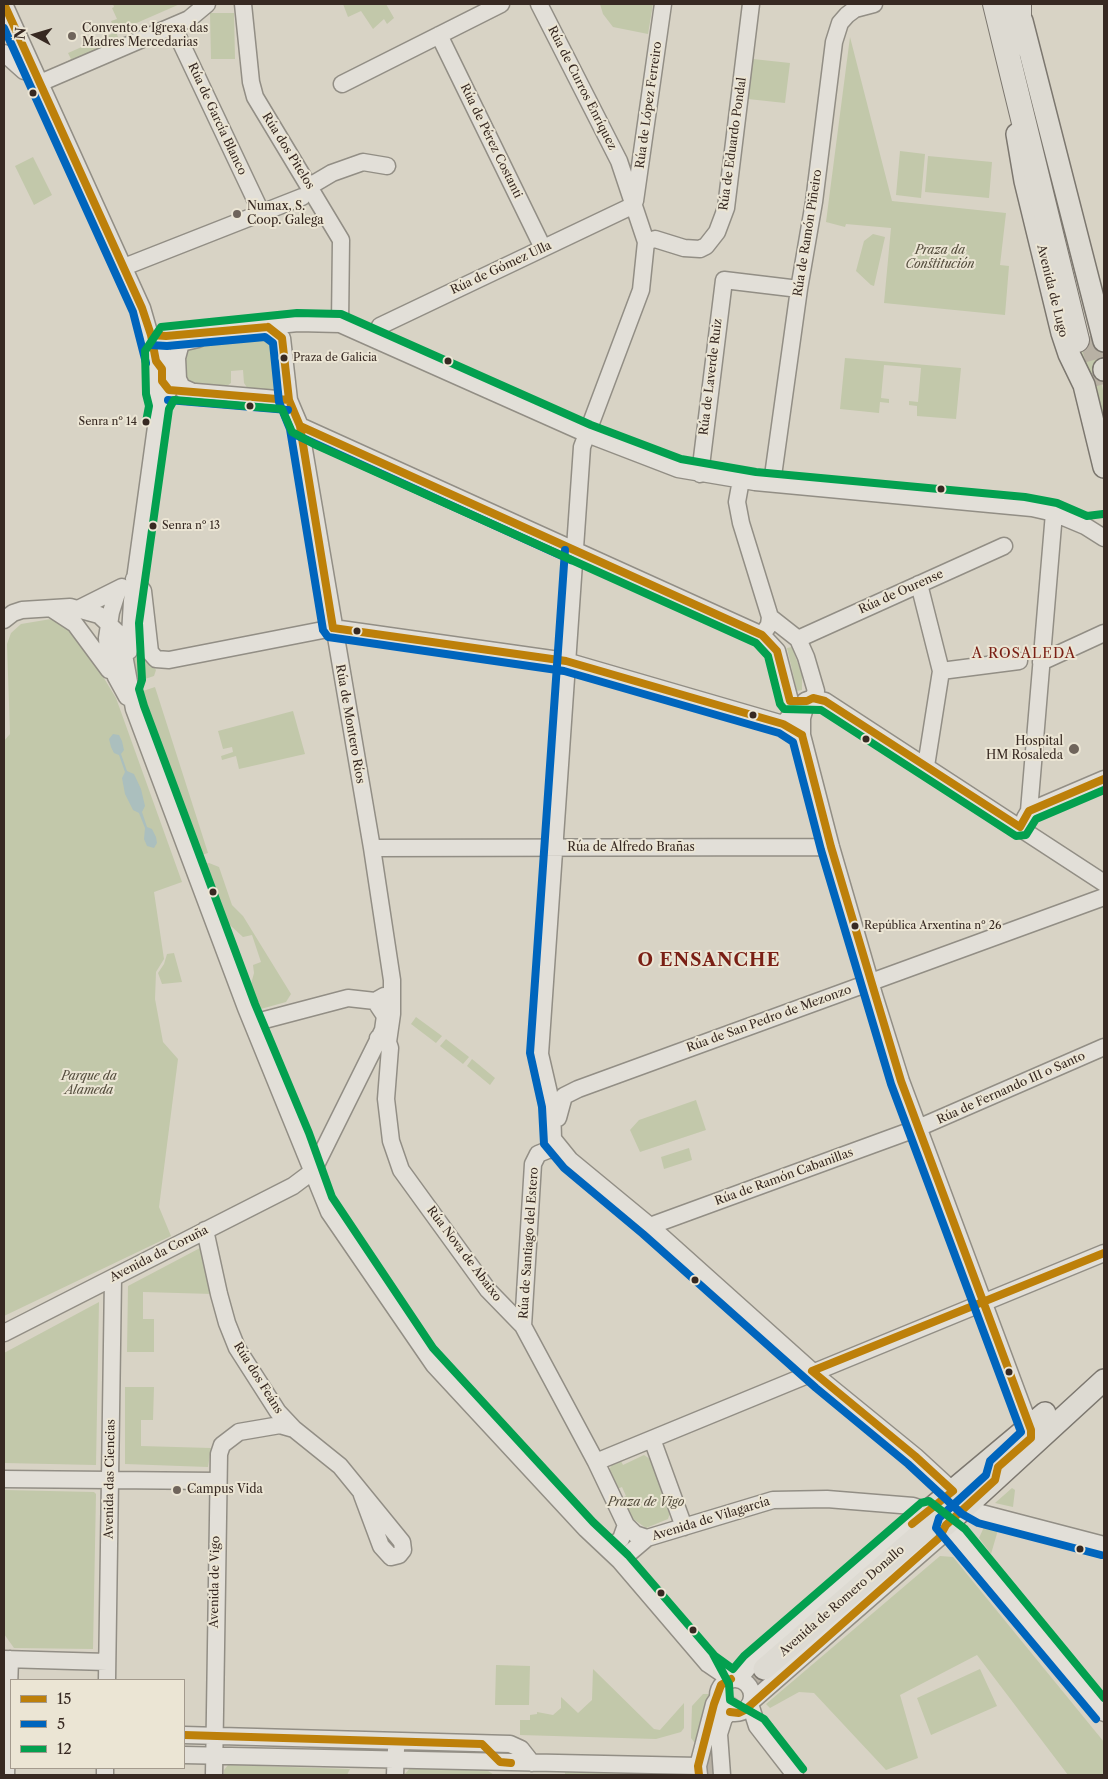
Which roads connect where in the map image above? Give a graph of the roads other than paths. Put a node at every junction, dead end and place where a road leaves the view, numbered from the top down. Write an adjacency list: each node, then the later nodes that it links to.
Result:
1 (4, 4): 13 (street)
2 (207, 4): 10 (street)
3 (243, 4): 18 (street, Rúa dos Pitelos)
4 (501, 4): 11 (street)
5 (539, 4): 17 (street, Rúa de Curros Enríquez)
6 (663, 4): 17 (street, Rúa de López Ferreiro)
7 (751, 4): 21 (street, Rúa de Eduardo Pondal)
8 (874, 4): 24 (street, Rúa de Ramón Piñeiro)
9 (1006, 6): 15 (highway, Avenida de Lugo); 28 (main road); 28 (highway)
10 (173, 26): 13 (street); 20 (street, Rúa de García Blanco)
11 (439, 34): 14 (street); 22 (street, Rúa de Pérez Costanti)
12 (4, 53): 13 (street)
13 (37, 78): 23 (street)
14 (342, 84)
15 (1022, 114): 28 (highway, Avenida de Lugo); 36 (main road, Avenida de Lugo)
16 (387, 166): 18 (street)
17 (632, 171): 19 (street, Rúa de Curros Enríquez)
18 (306, 192): 20 (street); 25 (street, Rúa dos Pitelos)
19 (634, 206): 21 (street, Rúa de Curros Enríquez); 22 (street, Rúa de Gómez Ulla)
20 (261, 212): 23 (street)
21 (646, 242): 35 (street)
22 (543, 248): 27 (street, Rúa de Gómez Ulla)
23 (124, 267): 29 (street)
24 (798, 289): 37 (street, Rúa de Laverde Ruiz); 39 (street, Rúa de Ramón Piñeiro)
25 (340, 324): 26 (street); 27 (street)
26 (267, 327): 29 (street); 31 (street); 32 (street, Rúa de Montero Ríos)
27 (374, 339): 35 (street)
28 (1091, 339)
29 (158, 344): 30 (street); 33 (street)
30 (169, 390): 31 (street); 33 (street)
31 (193, 392): 32 (street)
32 (289, 400): 34 (street, Rúa de Montero Ríos)
33 (159, 405): 46 (street)
34 (300, 426): 45 (street); 54 (street, Rúa de Montero Ríos)
35 (587, 434): 37 (street); 45 (street)
36 (1104, 467)
37 (700, 474): 38 (street)
38 (741, 480): 39 (street); 52 (street)
39 (772, 484): 40 (street)
40 (1054, 513): 42 (street); 60 (street)
41 (1104, 524): 42 (street)
42 (1085, 526): 43 (street)
43 (1104, 538)
44 (1004, 546): 47 (street, Rúa de Ourense)
45 (575, 552): 56 (street); 58 (street)
46 (134, 579): 48 (street); 49 (street); 54 (street)
47 (919, 584): 57 (street, Rúa de Ourense); 61 (street)
48 (118, 590): 50 (street); 53 (street)
49 (131, 608): 53 (street); 63 (street)
50 (77, 616): 51 (street); 53 (street); 62 (street)
51 (5, 617)
52 (770, 617): 56 (street); 57 (street)
53 (109, 625): 62 (street); 63 (street)
54 (333, 628): 58 (street); 74 (street, Rúa de Montero Ríos)
55 (1104, 633): 60 (street)
56 (762, 635): 65 (street)
57 (798, 638): 64 (street)
58 (566, 661): 67 (street); 75 (street)
59 (1019, 661): 61 (street)
60 (1041, 662): 71 (street)
61 (941, 671): 69 (street)
62 (116, 677): 66 (street)
63 (129, 688): 66 (street)
64 (810, 700): 65 (street); 68 (street); 69 (street)
65 (790, 701): 67 (street)
66 (134, 709): 81 (street)
67 (783, 724): 68 (street)
68 (802, 735): 73 (street)
69 (926, 766): 72 (street)
70 (1104, 779): 71 (street)
71 (1029, 811): 72 (street)
72 (1020, 826): 76 (street)
73 (831, 847): 75 (street, Rúa de Alfredo Brañas); 78 (street)
74 (372, 848): 75 (street, Rúa de Alfredo Brañas); 79 (street, Rúa de Montero Ríos)
75 (555, 849): 85 (street)
76 (1104, 883)
77 (1104, 897): 78 (street, Rúa de San Pedro de Mezonzo)
78 (870, 982): 84 (street); 85 (street, Rúa de San Pedro de Mezonzo)
79 (392, 985): 80 (street); 82 (street, Rúa de Montero Ríos)
80 (375, 1001): 81 (street); 82 (street)
81 (253, 1023): 86 (street)
82 (383, 1040): 86 (street, Rúa de Montero Ríos); 92 (street, Rúa Nova de Abaixo)
83 (1104, 1047): 84 (street, Rúa de Fernando III o Santo)
84 (918, 1128): 87 (street, Rúa de Ramón Cabanillas); 91 (street)
85 (562, 1151): 87 (street); 92 (street, Rúa de Santiago del Estero)
86 (313, 1171): 88 (street, Avenida da Coruña); 113 (street)
87 (650, 1226): 95 (street)
88 (205, 1230): 90 (street, Avenida da Coruña); 97 (street, Rúa dos Feáns)
89 (1104, 1253): 91 (street)
90 (113, 1278): 93 (street, Avenida da Coruña); 102 (street, Avenida das Ciencias)
91 (984, 1303): 95 (street); 98 (street)
92 (523, 1326): 100 (street, Rúa Nova de Abaixo)
93 (4, 1333)
94 (1104, 1363): 98 (main road, Avenida de Romero Donallo)
95 (812, 1372): 99 (street); 106 (street)
96 (1104, 1380): 103 (main road, Avenida de Romero Donallo)
97 (275, 1419): 104 (street, Avenida de Vigo); 105 (street, Avenida de Vigo)
98 (1030, 1427): 103 (street, Avenida de Romero Donallo); 106 (main road, Avenida de Romero Donallo)
99 (652, 1439): 100 (street); 110 (street)
100 (596, 1462): 108 (street)
101 (4, 1479): 102 (street)
102 (110, 1480): 104 (street); 117 (street, Avenida das Ciencias)
103 (995, 1480): 106 (main road, Avenida de Romero Donallo)
104 (216, 1481): 126 (street, Avenida de Vigo)
105 (362, 1495)
106 (961, 1498): 107 (main road, Avenida de Romero Donallo); 109 (main road, Avenida de Romero Donallo); 114 (street)
107 (928, 1511): 109 (street); 110 (street, Avenida de Vilagarcía); 111 (main road, Avenida de Romero Donallo); 120 (street, Avenida de Romero Donallo)
108 (626, 1525): 112 (street); 113 (street)
109 (946, 1525): 111 (main road, Avenida de Romero Donallo); 121 (street, Avenida de Romero Donallo); 123 (street)
110 (684, 1527): 112 (street, Avenida de Vilagarcía)
111 (920, 1534): 118 (main road, Avenida de Romero Donallo)
112 (647, 1538): 115 (street, Avenida de Vilagarcía)
113 (603, 1544): 115 (street)
114 (1104, 1545)
115 (620, 1561): 120 (street)
116 (7, 1659): 117 (street); 135 (street)
117 (107, 1662): 119 (street, Avenida das Ciencias)
118 (764, 1669)
119 (107, 1679)
120 (727, 1686): 121 (street); 122 (street); 134 (street)
121 (751, 1703): 122 (street); 124 (street)
122 (733, 1713): 124 (street); 137 (street)
123 (1104, 1713)
124 (757, 1726): 138 (street)
125 (185, 1735): 126 (street)
126 (215, 1736): 127 (street); 130 (street, Avenida de Vigo)
127 (396, 1742): 128 (street); 133 (street)
128 (482, 1744): 131 (street); 132 (street)
129 (185, 1755): 130 (street)
130 (214, 1756): 133 (street); 136 (street, Avenida de Vigo)
131 (532, 1763): 132 (street); 134 (street)
132 (508, 1767): 133 (street)
133 (395, 1768)
134 (699, 1771)
135 (6, 1775)
136 (214, 1775)
137 (722, 1775)
138 (795, 1775)

